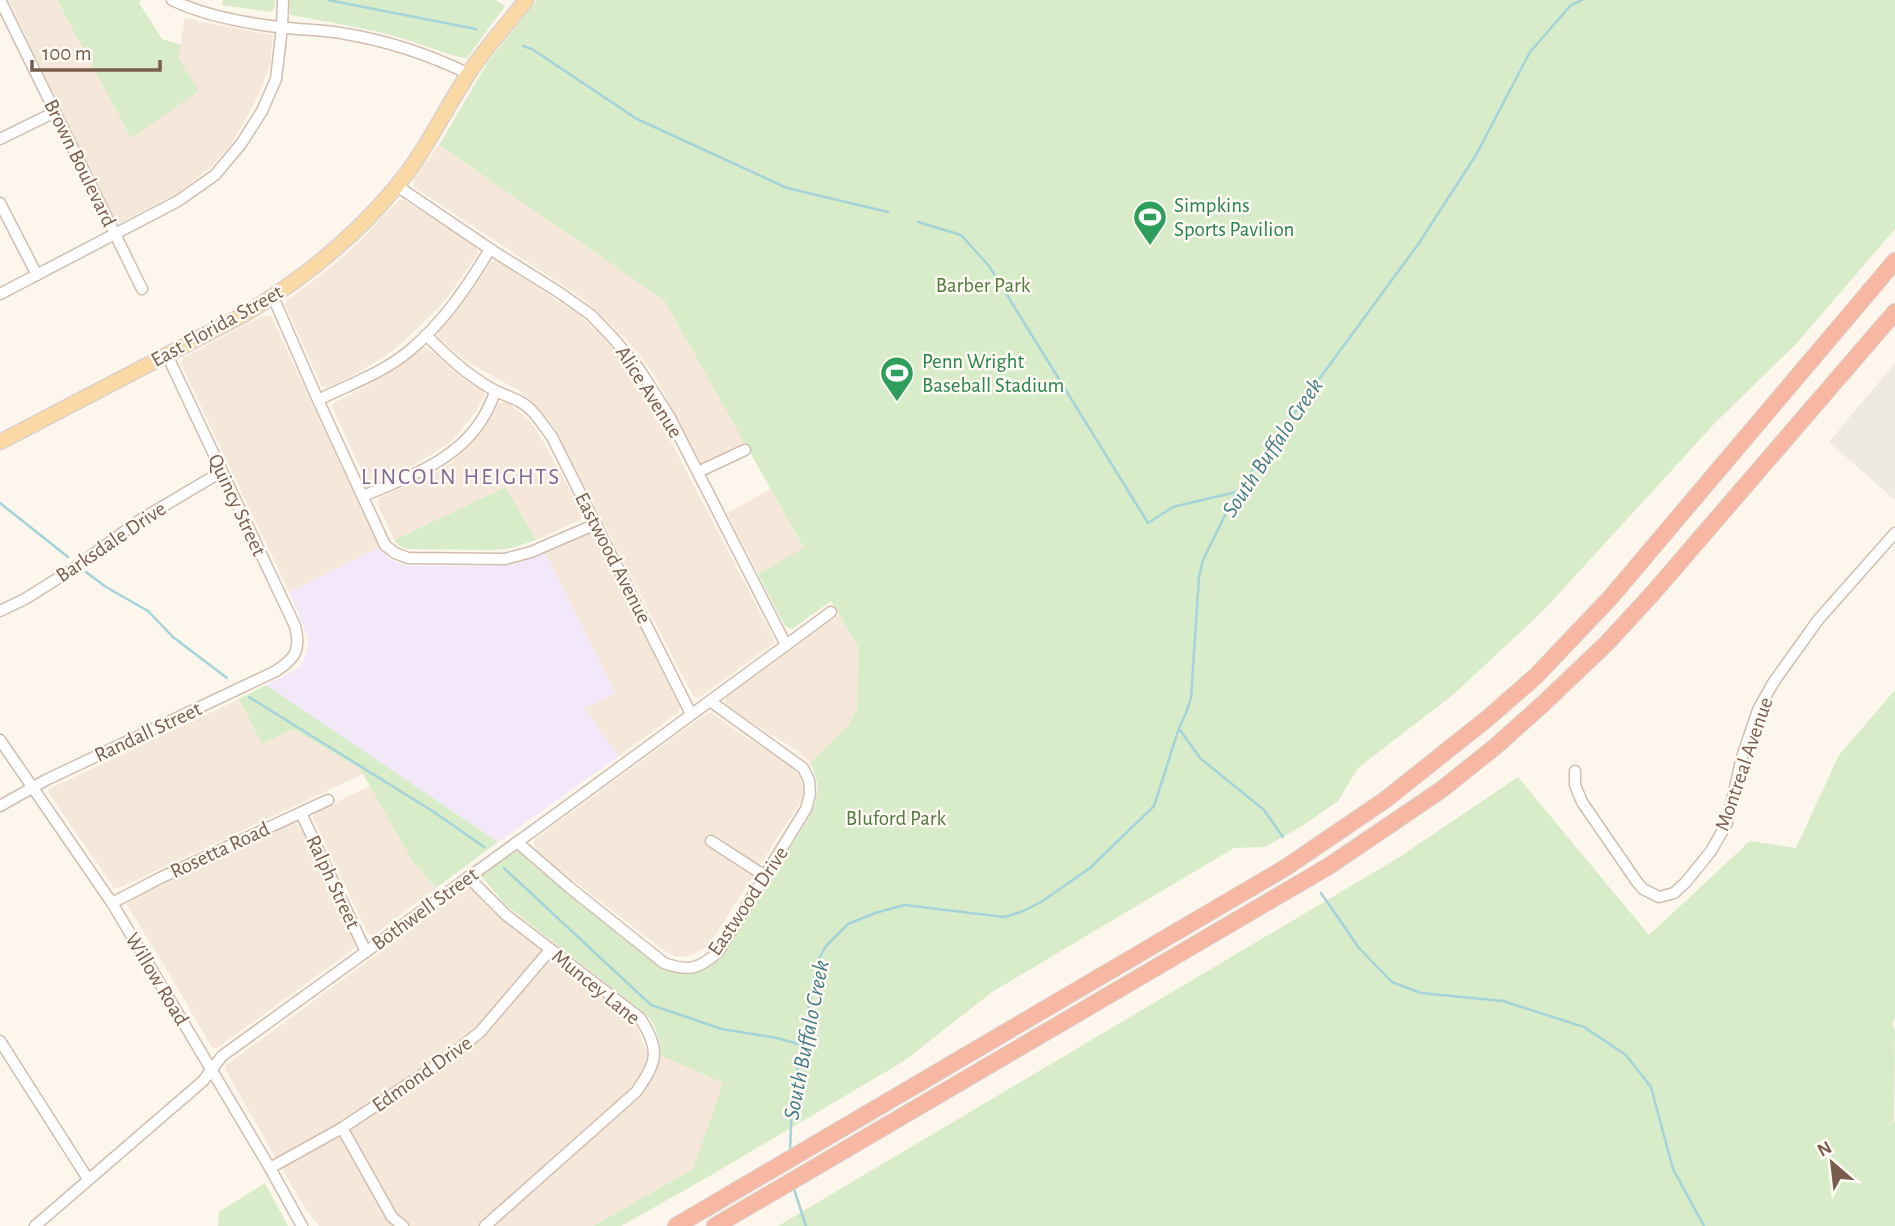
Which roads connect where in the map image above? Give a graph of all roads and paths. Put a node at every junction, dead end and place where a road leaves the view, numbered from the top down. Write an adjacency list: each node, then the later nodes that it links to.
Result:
1 (0, 0): 7 (street, Brown Boulevard)
2 (172, 0): 5 (street)
3 (283, 0): 5 (street)
4 (526, 0): 6 (main road, East Florida Street)
5 (282, 27): 6 (street); 11 (street)
6 (469, 74): 9 (main road, East Florida Street)
7 (55, 112): 8 (street); 11 (street, Brown Boulevard)
8 (0, 139)
9 (397, 186): 12 (street, Alice Avenue); 17 (main road, East Florida Street)
10 (0, 202): 14 (street)
11 (115, 233): 14 (street); 15 (street, Brown Boulevard)
12 (490, 249): 19 (street); 26 (street, Alice Avenue)
13 (1895, 261): 58 (highway)
14 (37, 275): 16 (street)
15 (142, 289)
16 (0, 294)
17 (273, 297): 20 (main road, East Florida Street); 22 (street)
18 (1895, 312): 59 (highway)
19 (426, 335): 21 (street, Eastwood Avenue); 22 (street)
20 (166, 355): 23 (main road, East Florida Street); 25 (street, Quincy Street)
21 (496, 391): 27 (street); 28 (street, Eastwood Avenue)
22 (318, 400): 27 (street)
23 (0, 443)
24 (745, 450): 26 (street)
25 (221, 472): 30 (street, Barksdale Drive); 33 (street, Quincy Street)
26 (698, 472): 32 (street, Alice Avenue)
27 (363, 496): 28 (street)
28 (596, 524): 35 (street, Eastwood Avenue)
29 (1895, 533): 37 (street, Montreal Avenue)
30 (0, 611)
31 (831, 612): 32 (street, Bothwell Street)
32 (786, 645): 34 (street, Bothwell Street)
33 (294, 656): 38 (street, Randall Street)
34 (710, 701): 35 (street, Bothwell Street); 44 (street, Eastwood Drive)
35 (691, 714): 43 (street, Bothwell Street)
36 (0, 740): 38 (street, Willow Road)
37 (1575, 771)
38 (33, 787): 40 (street, Randall Street); 46 (street, Willow Road)
39 (328, 800): 41 (street, Rosetta Road)
40 (0, 806)
41 (301, 813): 46 (street, Rosetta Road); 48 (street, Ralph Street)
42 (711, 841): 44 (street)
43 (517, 842): 44 (street, Eastwood Drive); 45 (street, Bothwell Street)
44 (765, 876)
45 (468, 877): 47 (street, Muncey Lane); 48 (street, Bothwell Street)
46 (113, 904): 50 (street, Willow Road)
47 (550, 950): 51 (street, Edmond Drive); 57 (street, Muncey Lane)
48 (366, 952): 50 (street, Bothwell Street)
49 (0, 1041): 53 (street)
50 (212, 1070): 52 (street, Willow Road); 53 (street, Bothwell Street)
51 (342, 1128): 52 (street, Edmond Drive); 56 (street)
52 (270, 1168): 55 (street, Willow Road)
53 (88, 1179): 54 (street, Bothwell Street)
54 (35, 1226)
55 (302, 1226)
56 (403, 1226)
57 (485, 1226)
58 (676, 1226)
59 (715, 1226)

